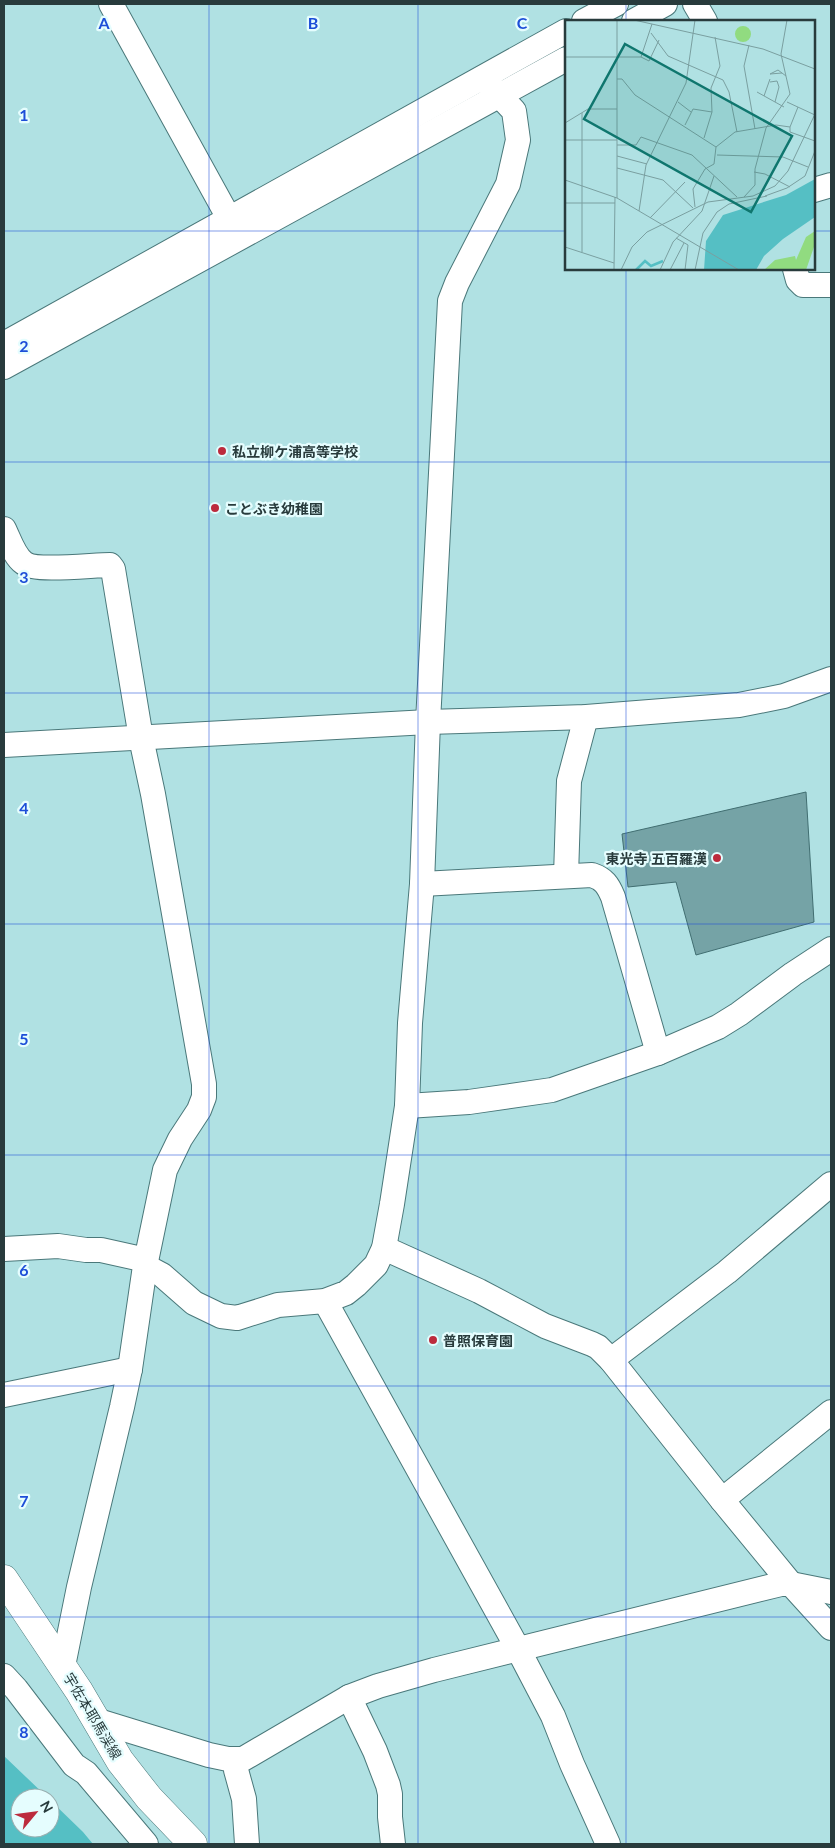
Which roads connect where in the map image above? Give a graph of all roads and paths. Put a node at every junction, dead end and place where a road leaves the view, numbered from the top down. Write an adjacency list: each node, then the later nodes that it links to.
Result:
1 (111, 4): 14 (street)
2 (616, 4): 5 (street)
3 (665, 4): 6 (street)
4 (695, 4): 7 (street)
5 (586, 20)
6 (636, 20)
7 (703, 20)
8 (565, 32): 10 (street)
9 (565, 60): 11 (street)
10 (483, 78): 11 (street); 14 (street)
11 (500, 95): 14 (street); 22 (street)
12 (831, 185): 13 (street)
13 (815, 190)
14 (234, 228): 17 (street); 18 (street)
15 (795, 270): 16 (street)
16 (831, 285)
17 (4, 344)
18 (4, 367)
19 (4, 529): 23 (street)
20 (831, 679): 21 (street)
21 (586, 716): 22 (street); 25 (street)
22 (428, 722): 23 (street); 26 (street)
23 (141, 738): 24 (street); 33 (street)
24 (4, 745)
25 (566, 876): 26 (street); 28 (street)
26 (422, 884): 29 (street)
27 (831, 949): 28 (street)
28 (658, 1053): 29 (street)
29 (407, 1106): 31 (street)
30 (831, 1184): 35 (street)
31 (384, 1248): 34 (street); 35 (street)
32 (4, 1249): 33 (street)
33 (146, 1263): 34 (street); 36 (street)
34 (325, 1301): 44 (street)
35 (611, 1360): 39 (street)
36 (130, 1369): 37 (street); 45 (street)
37 (4, 1395)
38 (831, 1412): 39 (street)
39 (722, 1500): 41 (street)
40 (4, 1579): 45 (main road, 宇佐本耶馬渓線)
41 (791, 1584): 42 (street); 43 (street); 44 (street)
42 (831, 1592)
43 (831, 1628)
44 (518, 1649): 47 (street); 51 (street)
45 (63, 1666): 48 (main road, 宇佐本耶馬渓線)
46 (4, 1676): 52 (street)
47 (349, 1697): 49 (street); 54 (street)
48 (95, 1720): 49 (street); 50 (main road, 宇佐本耶馬渓線)
49 (236, 1760): 53 (street)
50 (189, 1842)
51 (604, 1843)
52 (146, 1844)
53 (247, 1844)
54 (393, 1844)

